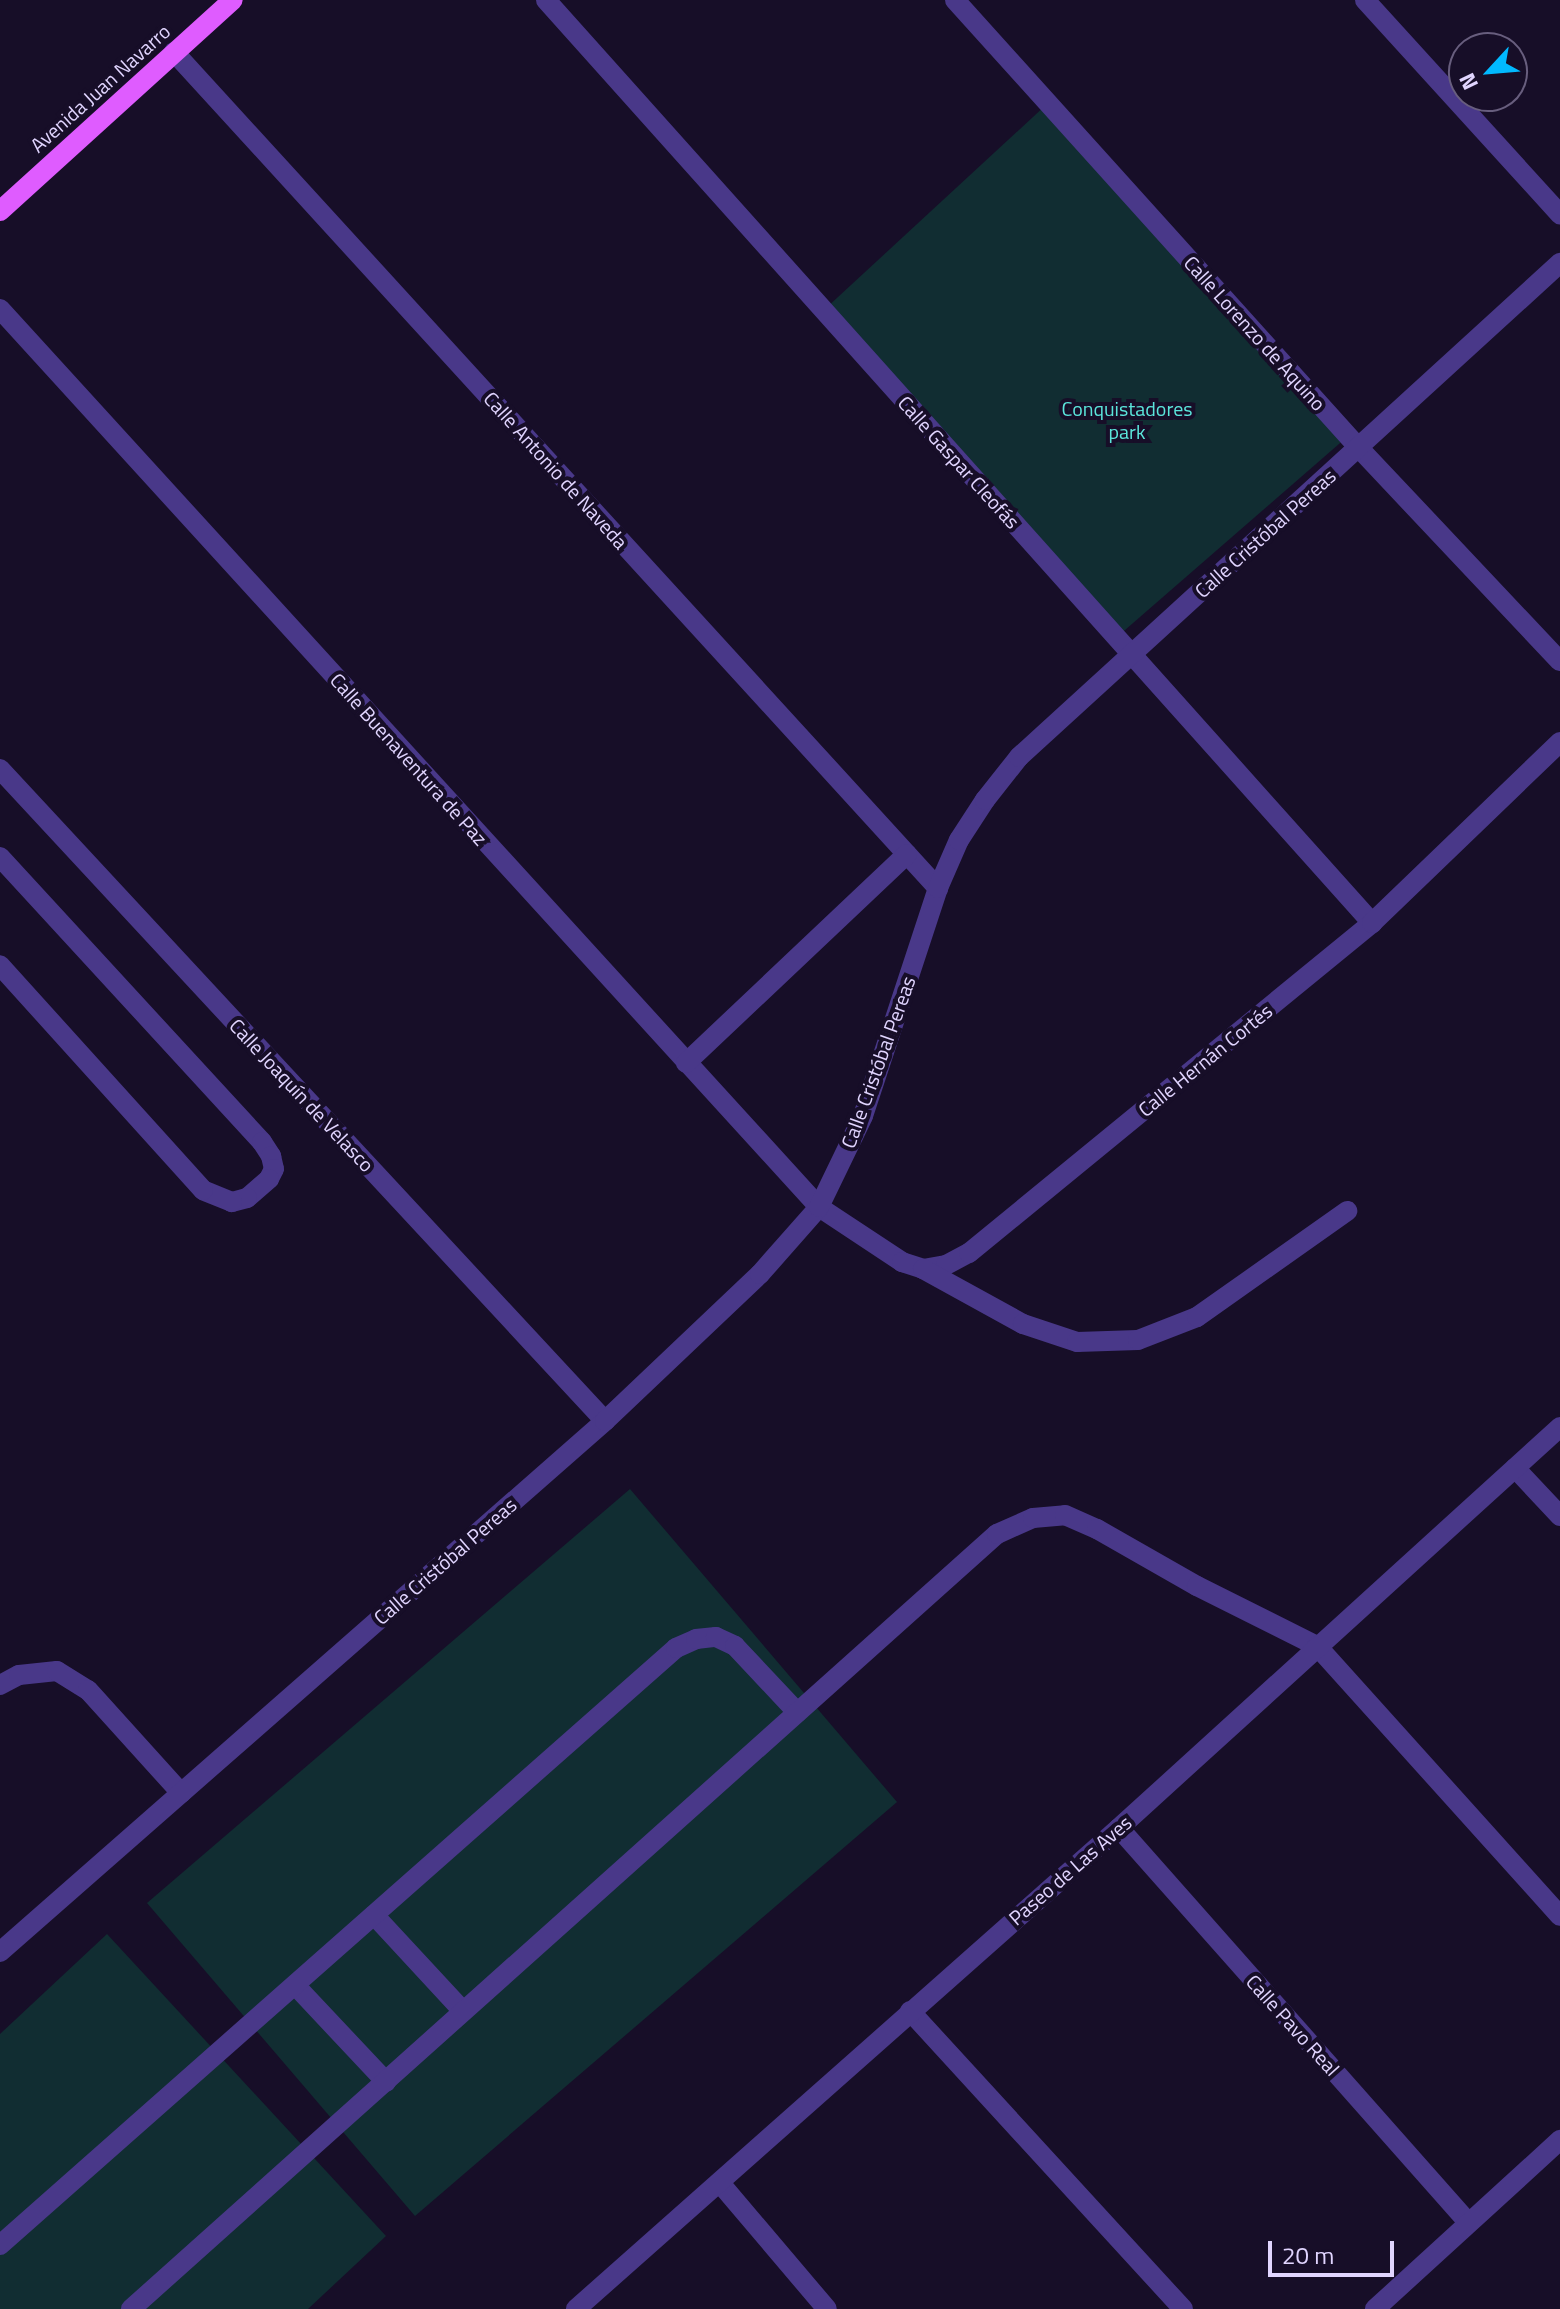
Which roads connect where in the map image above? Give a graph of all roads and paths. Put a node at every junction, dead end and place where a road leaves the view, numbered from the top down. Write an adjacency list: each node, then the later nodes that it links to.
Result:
1 (233, 0): 5 (main road, Avenida Juan Navarro)
2 (546, 0): 11 (street, Calle Gaspar Cleofás)
3 (955, 0): 10 (street, Calle Lorenzo de Aquino)
4 (1365, 0): 7 (street)
5 (174, 52): 6 (main road, Avenida Juan Navarro); 15 (street, Calle Antonio de Naveda)
6 (2, 205)
7 (1560, 214)
8 (1560, 263): 10 (street, Calle Cristóbal Pereas)
9 (0, 309): 20 (street, Calle Buenaventura de Paz)
10 (1358, 447): 11 (street, Calle Cristóbal Pereas); 12 (street, Calle Lorenzo de Aquino)
11 (1131, 655): 17 (street, Calle Cristóbal Pereas); 18 (street, Calle Gaspar Cleofás)
12 (1560, 661)
13 (1560, 742): 18 (street, Calle Hernán Cortés)
14 (0, 769): 24 (street, Calle Joaquín de Velasco)
15 (907, 854): 17 (street, Calle Antonio de Naveda); 20 (street)
16 (0, 857): 19 (street)
17 (938, 888): 21 (street, Calle Cristóbal Pereas)
18 (1372, 923): 23 (street, Calle Hernán Cortés)
19 (0, 965)
20 (686, 1063): 21 (street, Calle Buenaventura de Paz)
21 (819, 1207): 23 (street); 24 (street, Calle Cristóbal Pereas)
22 (1347, 1211): 23 (street)
23 (923, 1269)
24 (605, 1421): 31 (street, Calle Cristóbal Pereas)
25 (1560, 1427): 26 (street, Paseo de Las Aves)
26 (1515, 1468): 27 (street); 28 (street, Paseo de Las Aves)
27 (1560, 1516)
28 (1317, 1646): 30 (street); 32 (street, Paseo de Las Aves); 34 (street)
29 (0, 1685): 31 (street)
30 (797, 1712): 33 (street); 37 (street)
31 (181, 1793): 35 (street, Calle Cristóbal Pereas)
32 (1119, 1828): 38 (street, Paseo de Las Aves); 42 (street, Calle Pavo Real)
33 (374, 1915): 36 (street); 37 (street)
34 (1560, 1916)
35 (0, 1952)
36 (295, 1985): 39 (street); 43 (street)
37 (463, 2011): 39 (street)
38 (910, 2011): 41 (street, Paseo de Las Aves); 47 (street)
39 (386, 2082): 44 (street)
40 (1560, 2140): 42 (street)
41 (720, 2183): 45 (street, Paseo de Las Aves); 46 (street)
42 (1468, 2222): 48 (street)
43 (0, 2245)
44 (131, 2309)
45 (576, 2309)
46 (827, 2309)
47 (1183, 2309)
48 (1375, 2309)

